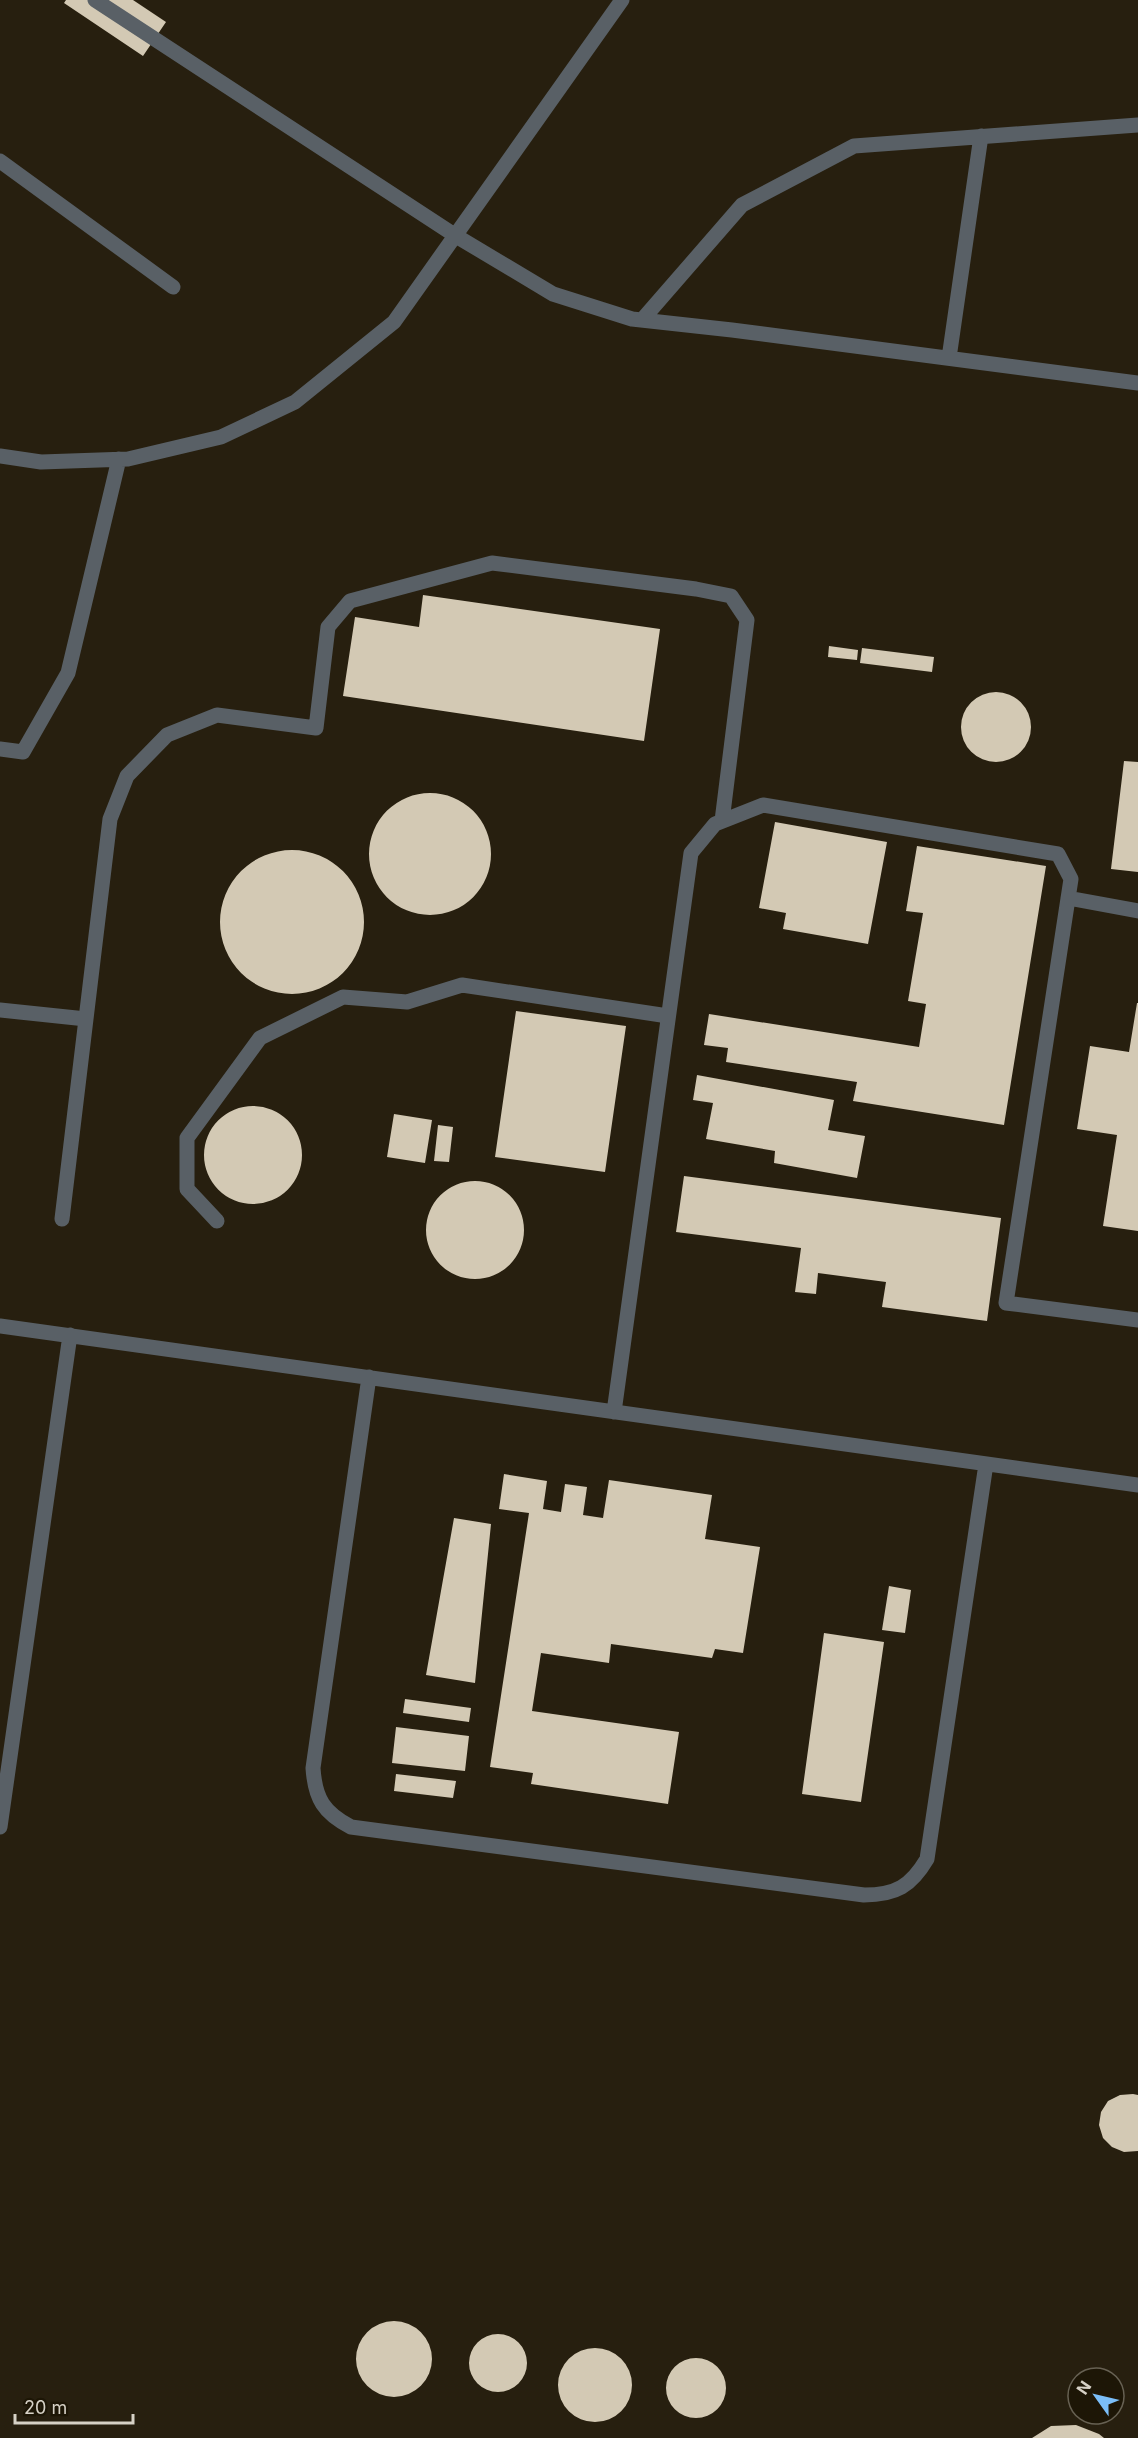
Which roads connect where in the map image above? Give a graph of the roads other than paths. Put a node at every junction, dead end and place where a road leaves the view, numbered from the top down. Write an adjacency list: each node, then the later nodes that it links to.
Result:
1 (94, 0): 6 (lane)
2 (622, 0): 6 (lane)
3 (1138, 125): 4 (lane)
4 (981, 136): 8 (lane); 9 (lane)
5 (0, 161): 7 (lane)
6 (456, 236): 8 (lane); 12 (lane)
7 (173, 287)
8 (642, 320): 9 (lane)
9 (949, 358): 10 (lane)
10 (1138, 383)
11 (0, 456): 12 (lane)
12 (119, 459): 13 (lane)
13 (0, 749)
14 (722, 821): 15 (lane); 18 (lane); 19 (lane)
15 (1068, 898): 16 (lane); 22 (lane)
16 (1138, 911)
17 (0, 1010): 19 (lane)
18 (668, 1016): 21 (lane); 26 (lane)
19 (86, 1019): 20 (lane)
20 (62, 1219)
21 (217, 1221)
22 (1138, 1320)
23 (0, 1326): 24 (lane)
24 (70, 1335): 25 (lane); 29 (lane)
25 (369, 1377): 26 (lane); 27 (lane)
26 (614, 1412): 27 (lane)
27 (986, 1464): 28 (lane)
28 (1138, 1485)
29 (0, 1827)

